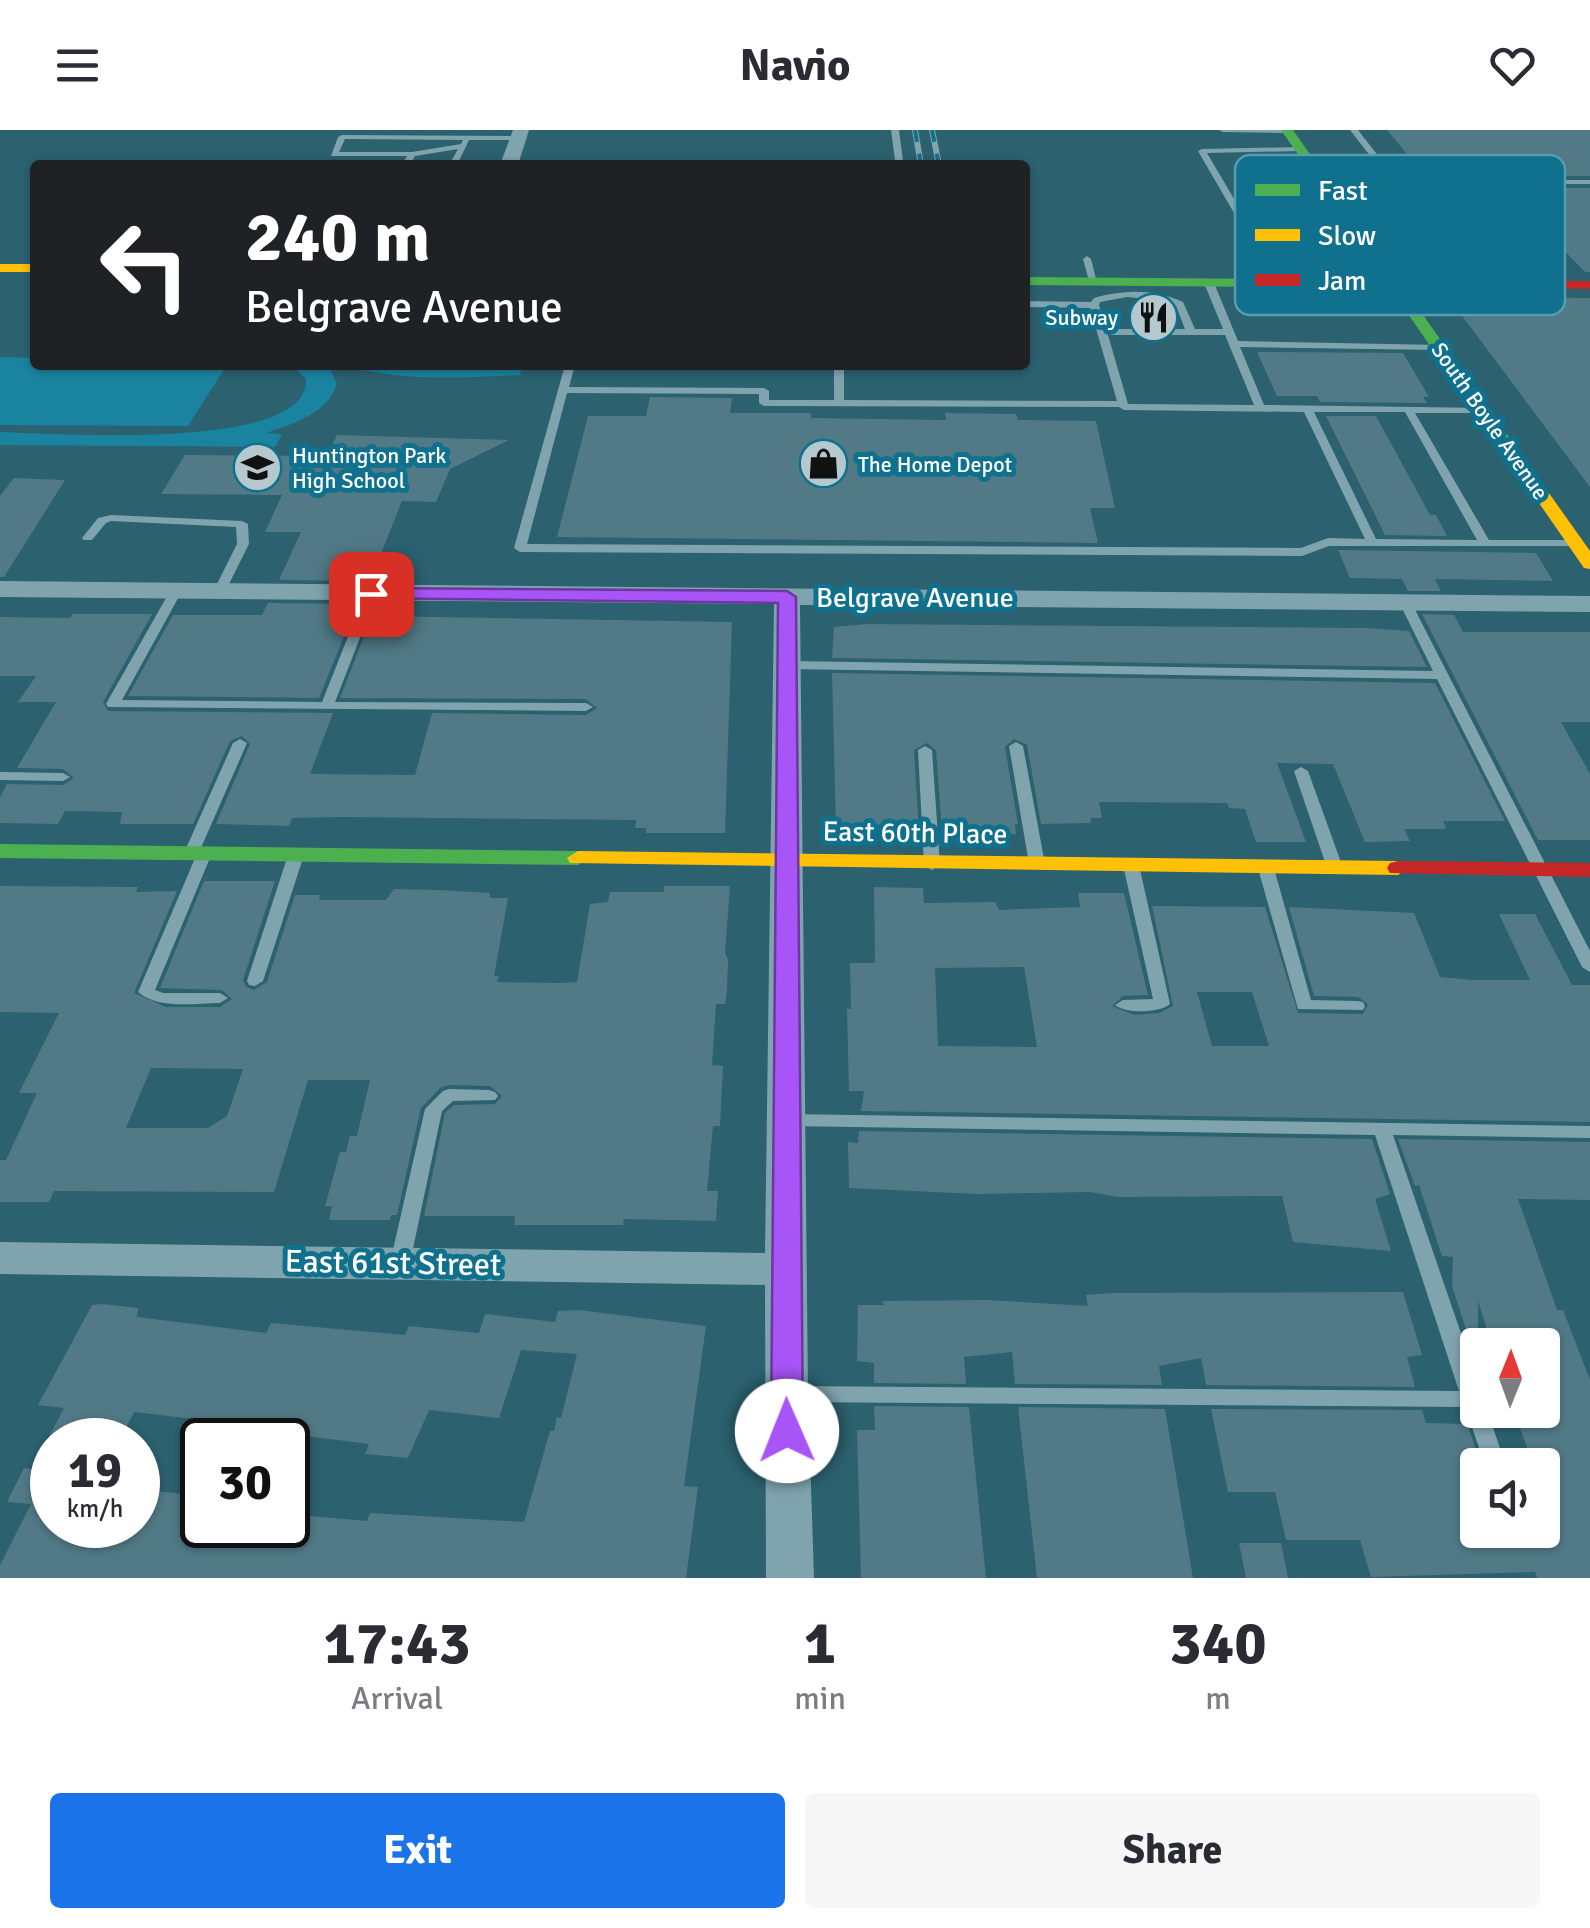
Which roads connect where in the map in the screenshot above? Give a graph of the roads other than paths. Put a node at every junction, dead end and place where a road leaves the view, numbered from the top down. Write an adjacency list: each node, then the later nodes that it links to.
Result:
1 (895, 130): 12 (lane)
2 (1223, 130): 5 (lane)
3 (1354, 130): 8 (lane)
4 (520, 134): 6 (lane); 11 (street)
5 (1292, 137): 13 (lane)
6 (465, 142): 7 (lane); 7 (lane); 10 (lane)
7 (412, 154): 9 (lane)
8 (1374, 155)
9 (409, 160)
10 (456, 160)
11 (510, 160)
12 (899, 160)
13 (1235, 210)
14 (0, 268): 15 (main road)
15 (30, 268)
16 (1030, 271): 17 (main road)
17 (1091, 279): 18 (main road); 19 (main road); 21 (main road); 24 (lane); 26 (lane); 27 (lane)
18 (1235, 279)
19 (1030, 281)
20 (1235, 282): 21 (main road)
21 (1209, 283): 28 (lane)
22 (1565, 284): 23 (main road)
23 (1590, 285)
24 (1030, 302)
25 (1415, 315): 30 (main road, South Boyle Avenue)
26 (1101, 332): 27 (lane); 35 (lane)
27 (1191, 332): 28 (lane)
28 (1229, 332): 29 (lane)
29 (1234, 344): 30 (lane); 36 (lane)
30 (1438, 347): 39 (main road, South Boyle Avenue)
31 (569, 370): 33 (lane)
32 (839, 370): 34 (lane)
33 (563, 390): 34 (lane); 41 (lane)
34 (839, 403): 35 (lane)
35 (1123, 404): 36 (lane)
36 (1260, 408): 37 (lane)
37 (1307, 408): 38 (lane); 41 (lane)
38 (1408, 409): 39 (lane); 42 (lane)
39 (1482, 410): 43 (main road, South Boyle Avenue)
40 (88, 538): 46 (lane)
41 (1372, 542): 42 (lane)
42 (1485, 543): 43 (lane)
43 (1585, 553)
44 (0, 589): 45 (street, Belgrave Avenue)
45 (176, 591): 46 (street, Belgrave Avenue); 53 (lane)
46 (219, 592): 47 (street, Belgrave Avenue)
47 (371, 594): 48 (street, Belgrave Avenue); 53 (lane)
48 (787, 597): 49 (street, Belgrave Avenue); 51 (street)
49 (1405, 602): 50 (street, Belgrave Avenue); 52 (lane)
50 (1590, 604)
51 (787, 665): 52 (lane); 64 (street)
52 (1442, 674): 70 (lane)
53 (327, 706): 54 (lane)
54 (586, 707)
55 (240, 742): 62 (lane)
56 (1016, 746): 65 (lane)
57 (925, 750): 66 (lane)
58 (1300, 771): 69 (lane)
59 (0, 776): 60 (lane)
60 (63, 777)
61 (0, 851): 62 (main road, East 60th Place)
62 (198, 853): 63 (main road, East 60th Place); 74 (lane)
63 (296, 855): 64 (main road, East 60th Place); 73 (lane)
64 (787, 862): 66 (main road, East 60th Place); 78 (street)
65 (1036, 864): 66 (main road, East 60th Place); 67 (main road, East 60th Place)
66 (932, 865)
67 (1131, 865): 68 (main road, East 60th Place); 75 (lane)
68 (1265, 866): 69 (main road, East 60th Place); 76 (lane)
69 (1334, 866): 70 (main road, East 60th Place)
70 (1540, 869): 71 (main road, East 60th Place); 72 (lane)
71 (1590, 870)
72 (1590, 967)
73 (256, 981)
74 (220, 998)
75 (1123, 1005)
76 (1357, 1006)
77 (489, 1096): 82 (lane)
78 (786, 1120): 79 (lane); 83 (street)
79 (1382, 1129): 80 (lane); 84 (lane)
80 (1590, 1132)
81 (0, 1258): 82 (street, East 61st Street)
82 (400, 1263): 83 (street, East 61st Street)
83 (786, 1269): 85 (street)
84 (1460, 1363)
85 (786, 1394): 86 (lane); 87 (street)
86 (1460, 1399)
87 (790, 1578)

